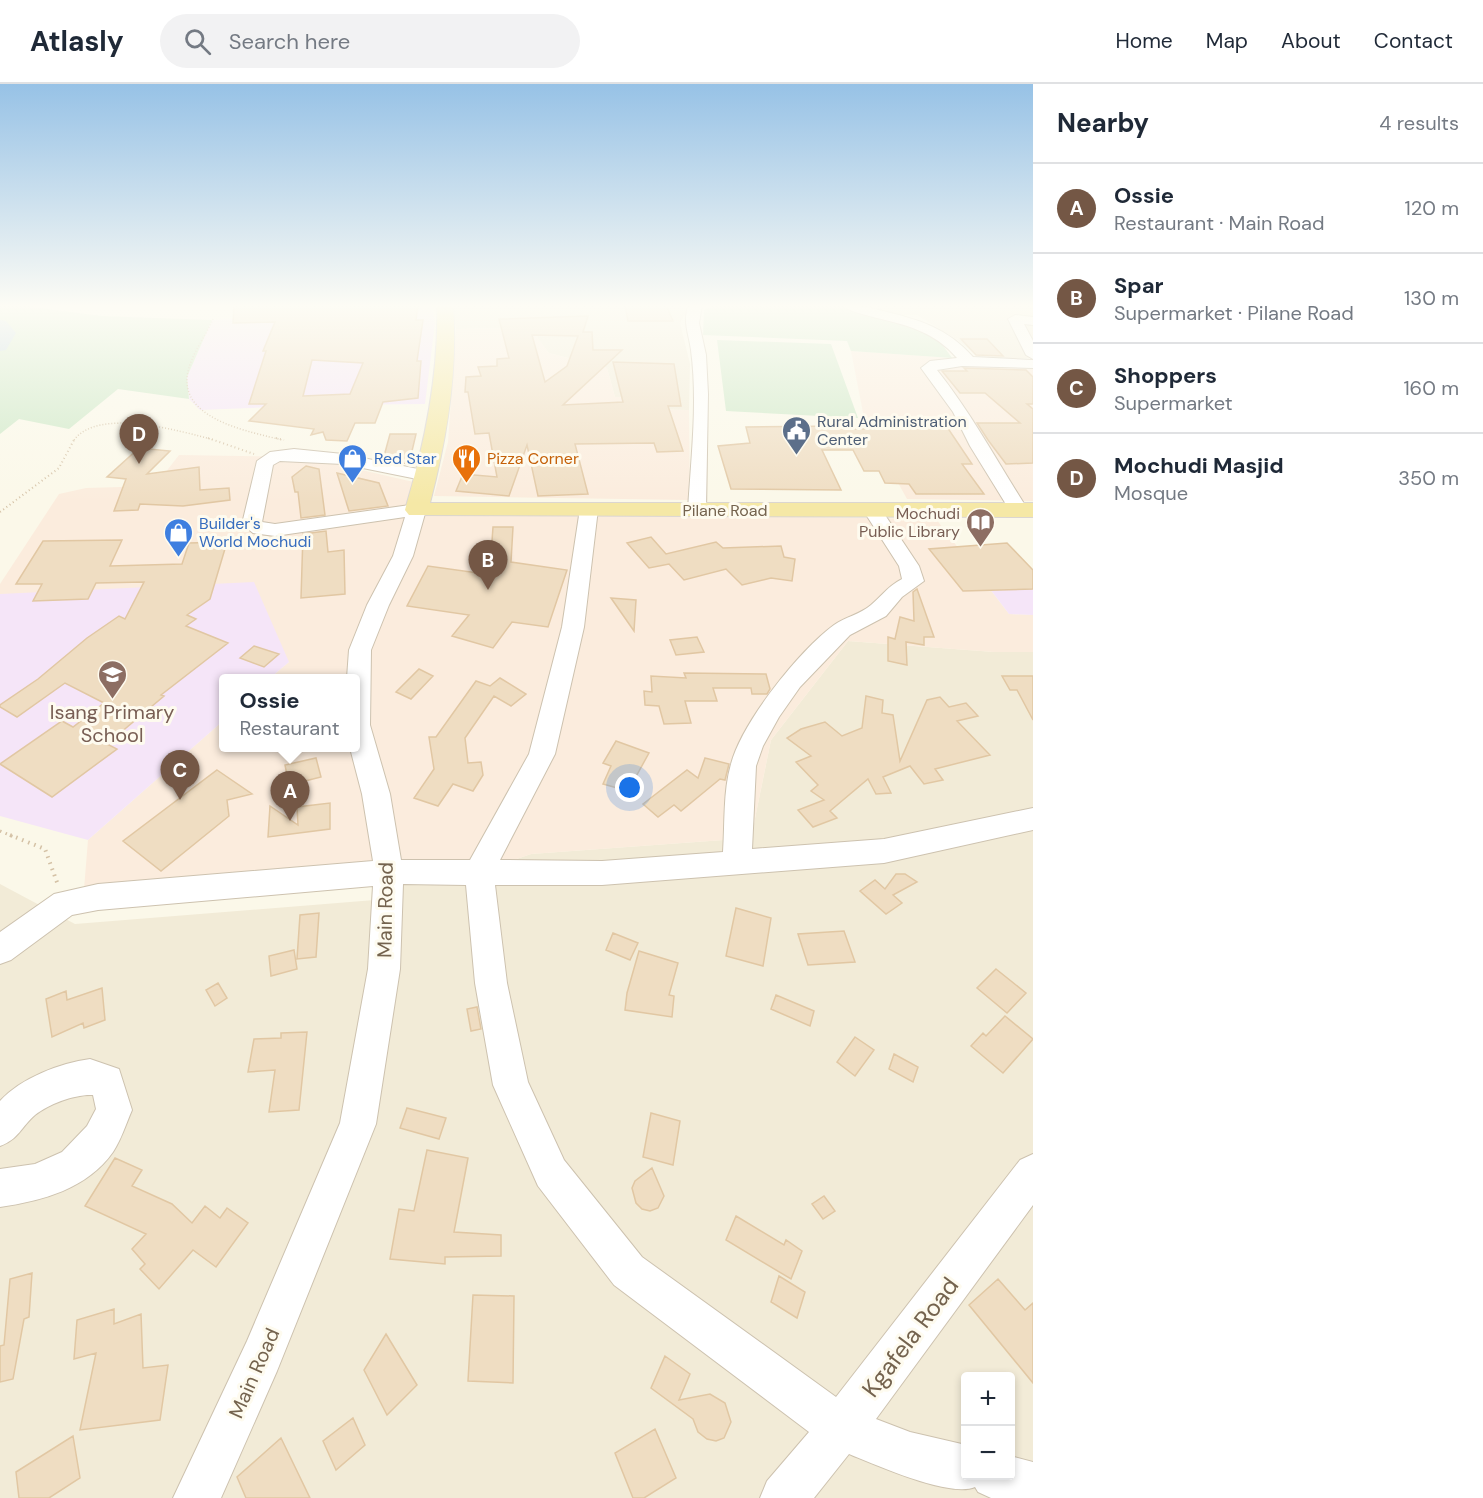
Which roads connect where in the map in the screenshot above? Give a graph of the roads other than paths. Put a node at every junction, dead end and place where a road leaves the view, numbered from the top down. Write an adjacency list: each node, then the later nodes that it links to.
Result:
1 (442, 371): 4 (main road, Main Road)
2 (699, 371): 7 (street)
3 (930, 371): 9 (street)
4 (427, 476): 6 (main road, Main Road); 6 (street)
5 (590, 509): 6 (main road, Pilane Road); 7 (main road, Pilane Road); 15 (street)
6 (417, 510): 10 (street, Main Road)
7 (697, 510): 8 (main road, Pilane Road)
8 (872, 510): 9 (main road, Pilane Road); 13 (street)
9 (1026, 510)
10 (359, 674)
11 (360, 736): 14 (street, Main Road)
12 (1033, 819): 13 (street)
13 (737, 862): 15 (street)
14 (389, 872): 15 (street); 16 (street); 24 (street, Main Road)
15 (480, 872): 20 (street)
16 (0, 950)
17 (0, 1128): 19 (street)
18 (1033, 1173): 20 (street, Kgafela Road)
19 (0, 1188)
20 (841, 1428): 21 (street); 25 (street, Kgafela Road)
21 (961, 1467)
22 (1011, 1480): 23 (street)
23 (1033, 1485)
24 (197, 1498)
25 (784, 1498)

